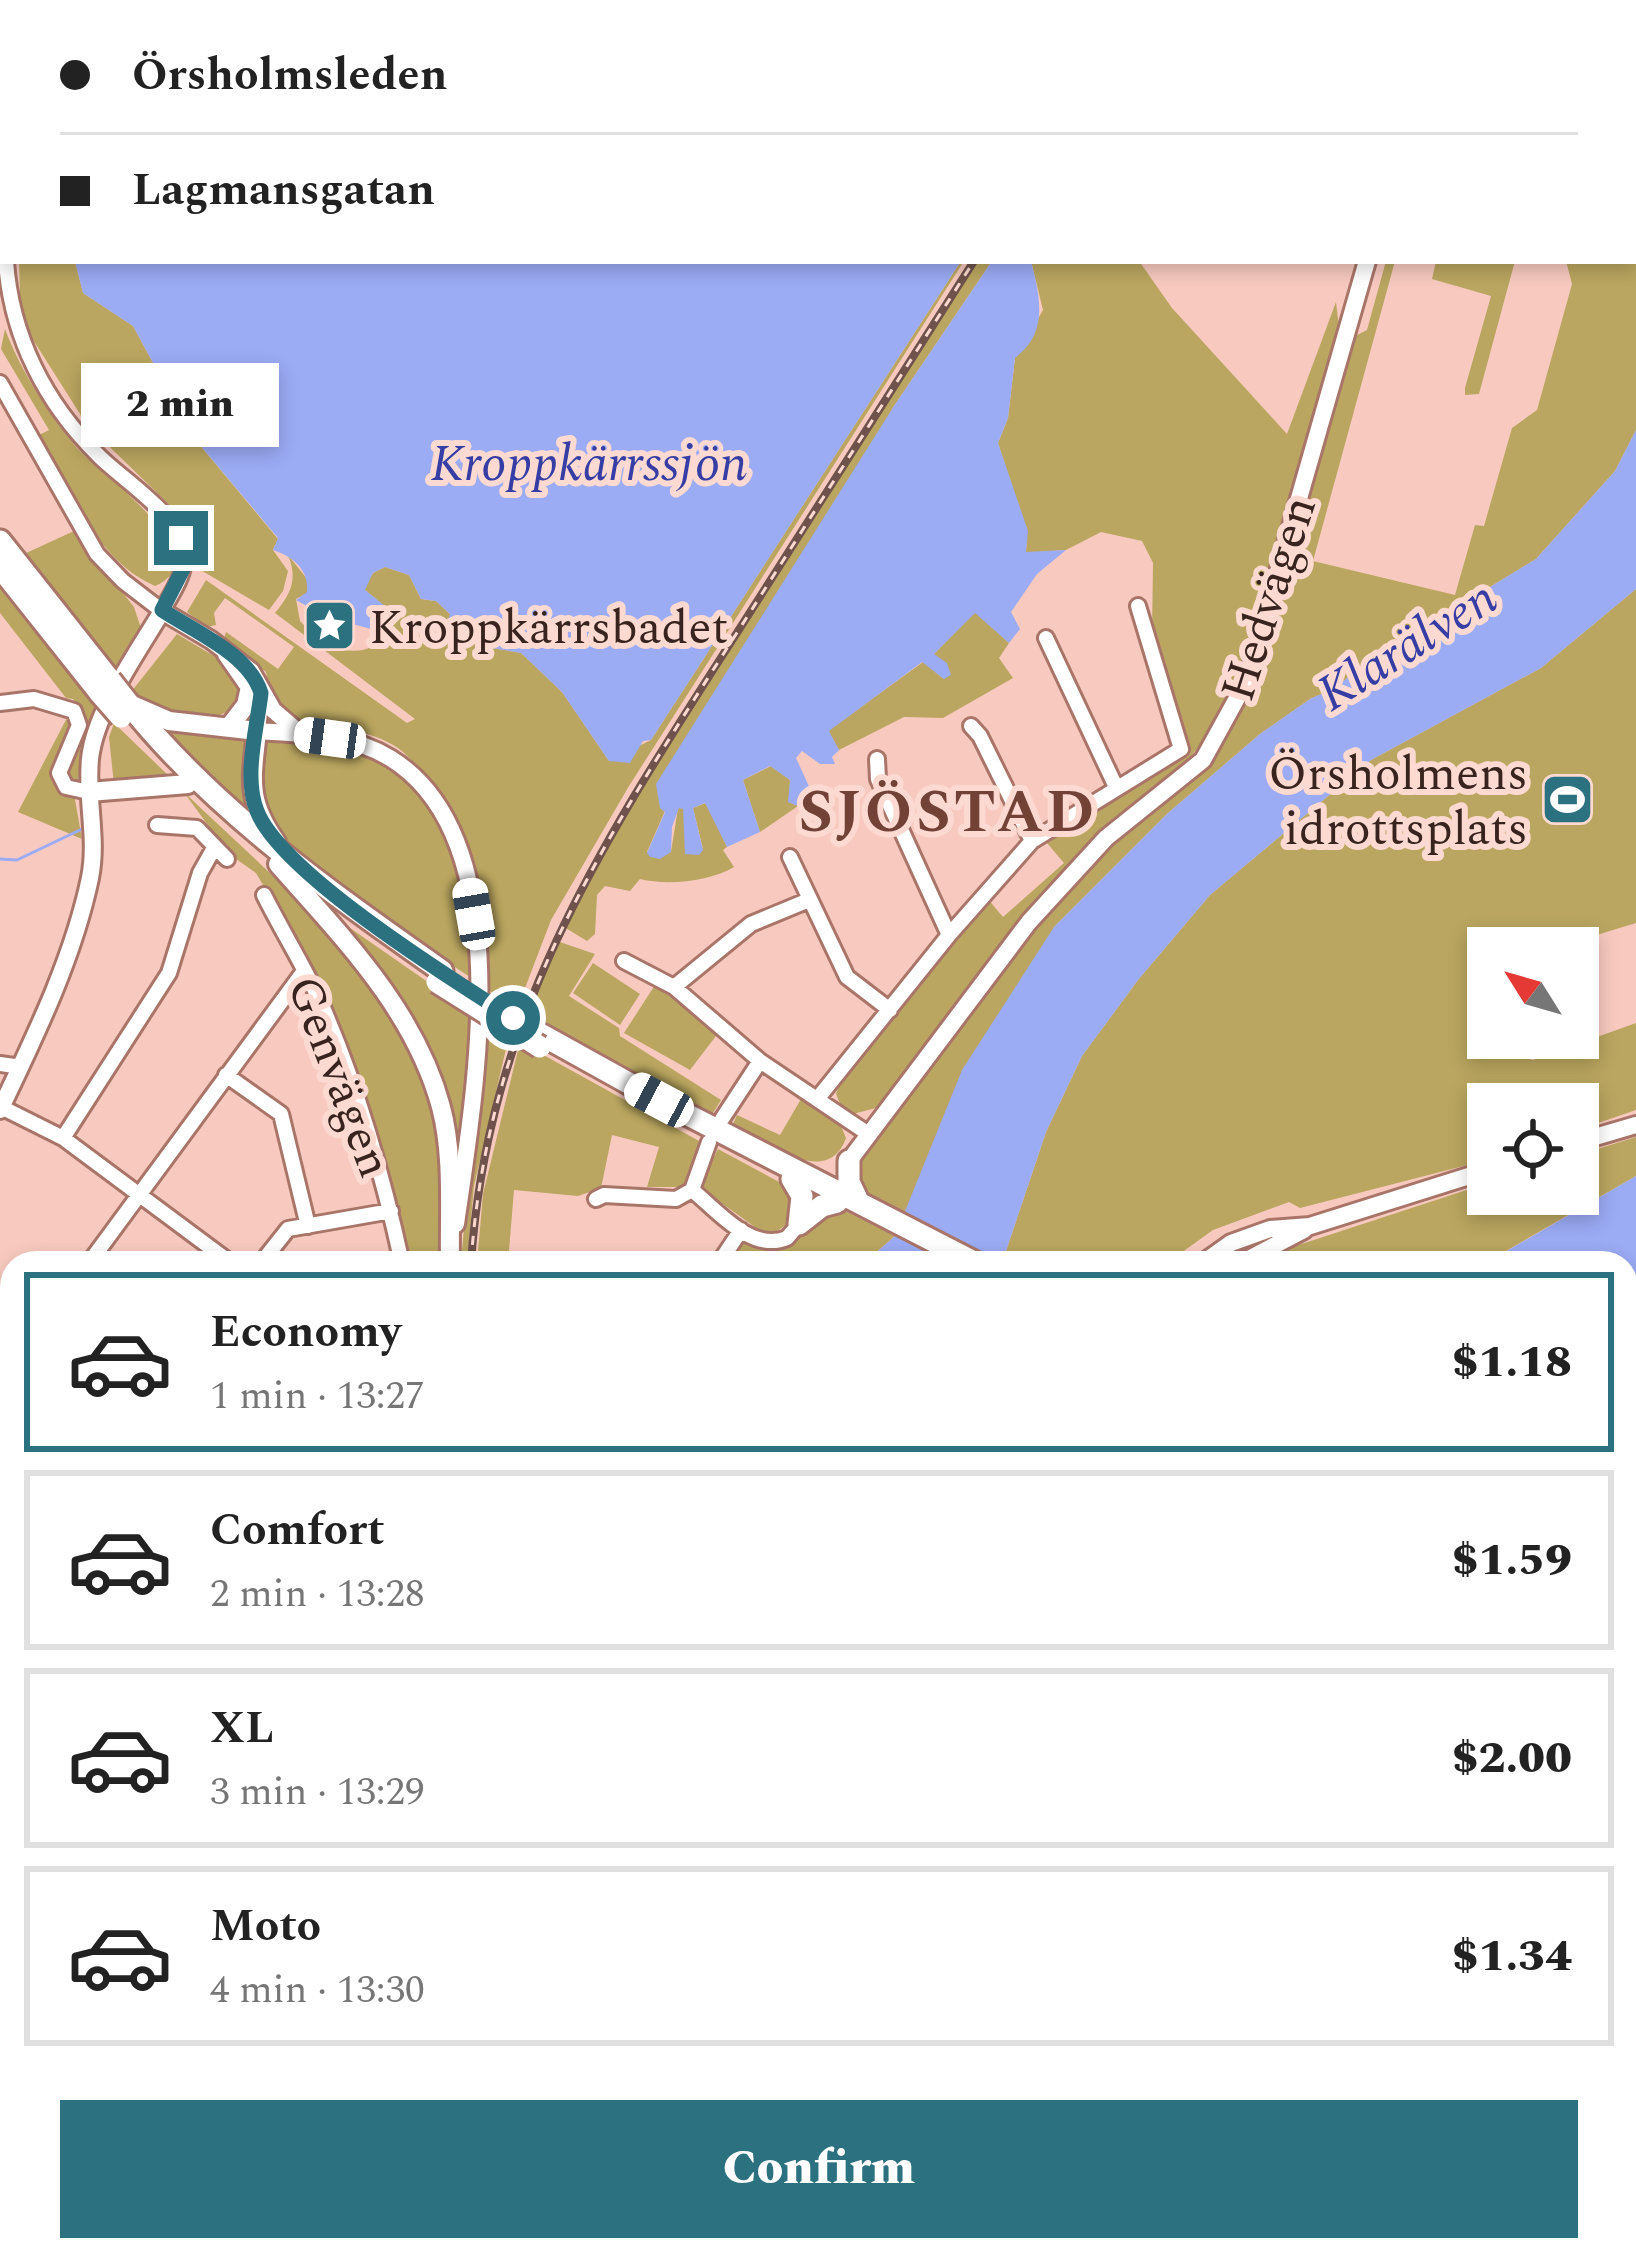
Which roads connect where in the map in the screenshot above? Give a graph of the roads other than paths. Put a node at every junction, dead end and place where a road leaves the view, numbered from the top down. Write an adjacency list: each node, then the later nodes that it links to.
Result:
1 (6, 264): 7 (street)
2 (1366, 264): 43 (street, Hedvägen)
3 (0, 382): 7 (street)
4 (0, 541): 10 (main road)
5 (0, 567): 10 (main road)
6 (1138, 606): 20 (street)
7 (162, 610): 9 (street); 21 (street)
8 (1046, 638): 20 (street)
9 (227, 654): 11 (street); 15 (main road)
10 (105, 687): 13 (main road, bridge)
11 (261, 693): 16 (street); 17 (street)
12 (0, 703): 21 (street)
13 (125, 710): 15 (main road); 19 (main road); 25 (main road)
14 (971, 726): 23 (street)
15 (229, 728): 16 (main road)
16 (257, 731): 17 (street); 25 (main road)
17 (301, 734): 65 (street)
18 (877, 759): 30 (street)
19 (188, 784): 21 (main road); 25 (main road)
20 (1116, 787): 23 (street)
21 (89, 792): 37 (street)
22 (158, 825): 24 (street)
23 (1032, 841): 30 (street)
24 (214, 848): 27 (street); 45 (street)
25 (280, 857): 49 (main road, bridge); 64 (main road)
26 (790, 857): 29 (street)
27 (227, 859)
28 (264, 895): 32 (street, Genvägen)
29 (809, 900): 33 (street); 34 (street)
30 (949, 935): 34 (street)
31 (624, 961): 33 (street)
32 (304, 971): 38 (street); 54 (street, Genvägen)
33 (674, 987): 35 (street)
34 (890, 1010): 39 (street)
35 (760, 1061): 39 (street); 41 (street)
36 (0, 1064): 37 (street)
37 (21, 1067): 40 (street)
38 (226, 1075): 51 (street); 57 (street)
39 (818, 1098): 43 (street)
40 (1, 1109): 45 (street)
41 (722, 1119)
42 (1636, 1125): 44 (street)
43 (868, 1133): 47 (street, Hedvägen)
44 (1599, 1136)
45 (63, 1138): 51 (street)
46 (709, 1142): 50 (street)
47 (849, 1160): 49 (main road); 53 (main road)
48 (1467, 1177): 58 (street)
49 (801, 1178): 53 (main road); 56 (main road)
50 (692, 1190): 52 (street); 59 (street)
51 (140, 1193): 60 (street); 61 (street)
52 (596, 1199)
53 (847, 1202): 55 (main road); 56 (main road)
54 (391, 1211): 57 (street); 63 (street, Genvägen)
55 (884, 1220): 67 (main road); 68 (main road)
56 (799, 1224): 59 (street)
57 (308, 1226): 62 (street)
58 (1310, 1226): 69 (street); 70 (street)
59 (741, 1230): 66 (street)
60 (98, 1251)
61 (215, 1251)
62 (271, 1251)
63 (399, 1251)
64 (450, 1251)
65 (452, 1251)
66 (727, 1251)
67 (933, 1251)
68 (950, 1251)
69 (1219, 1251)
70 (1263, 1251)

